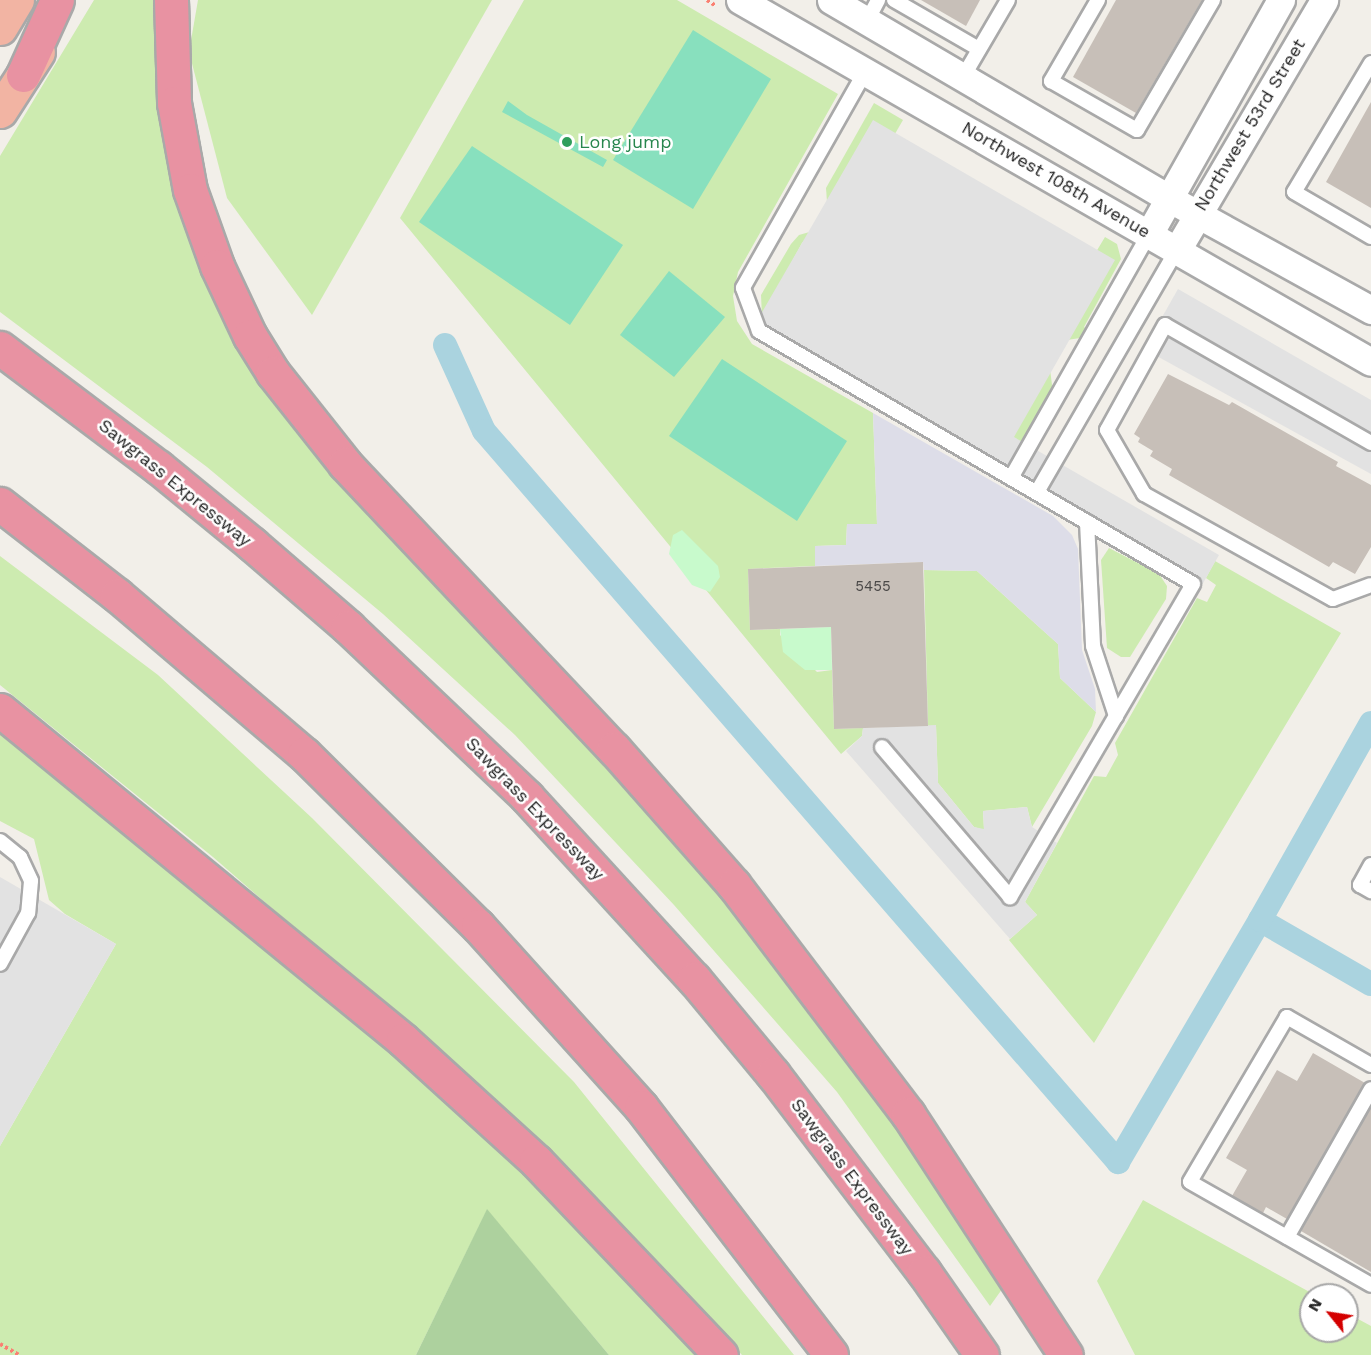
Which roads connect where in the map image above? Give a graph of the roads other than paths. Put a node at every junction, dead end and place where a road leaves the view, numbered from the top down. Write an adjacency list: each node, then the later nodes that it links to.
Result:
1 (17, 0): 14 (highway)
2 (57, 0): 18 (highway)
3 (70, 0): 18 (highway)
4 (171, 0): 49 (highway)
5 (740, 0): 17 (street, Northwest 108th Avenue)
6 (831, 0): 13 (street)
7 (894, 0): 15 (lane)
8 (1008, 0): 15 (lane)
9 (1098, 0): 10 (lane)
10 (1212, 0)
11 (1281, 0): 21 (street, Northwest 53rd Street)
12 (1324, 0): 22 (street, Northwest 53rd Street)
13 (873, 10): 19 (street)
14 (0, 28)
15 (979, 50): 19 (lane)
16 (1371, 63): 24 (lane)
17 (865, 72): 23 (street, Northwest 108th Avenue); 30 (lane)
18 (23, 75): 20 (highway)
19 (963, 77): 21 (street)
20 (0, 111)
21 (1170, 199): 22 (street); 23 (street, Northwest 53rd Street)
22 (1198, 214): 25 (street, Northwest 53rd Street); 26 (street)
23 (1149, 234): 25 (street, Northwest 108th Avenue); 30 (lane)
24 (1371, 237)
25 (1177, 250): 28 (street, Northwest 108th Avenue); 31 (lane)
26 (1371, 310)
27 (0, 348): 48 (highway, Sawgrass Expressway)
28 (1371, 362)
29 (1371, 443): 34 (lane)
30 (1011, 478): 31 (lane)
31 (1037, 492): 33 (lane)
32 (0, 504): 47 (highway)
33 (1087, 522): 36 (lane); 36 (lane)
34 (1371, 585)
35 (0, 710): 46 (highway)
36 (1116, 716): 37 (lane)
37 (882, 747)
38 (0, 841): 41 (lane)
39 (1371, 865): 40 (lane)
40 (1371, 891)
41 (0, 964)
42 (1371, 1065): 44 (lane)
43 (1371, 1089): 44 (lane)
44 (1287, 1237): 45 (lane)
45 (1371, 1285)
46 (721, 1355)
47 (831, 1355)
48 (982, 1355)
49 (1066, 1355)

